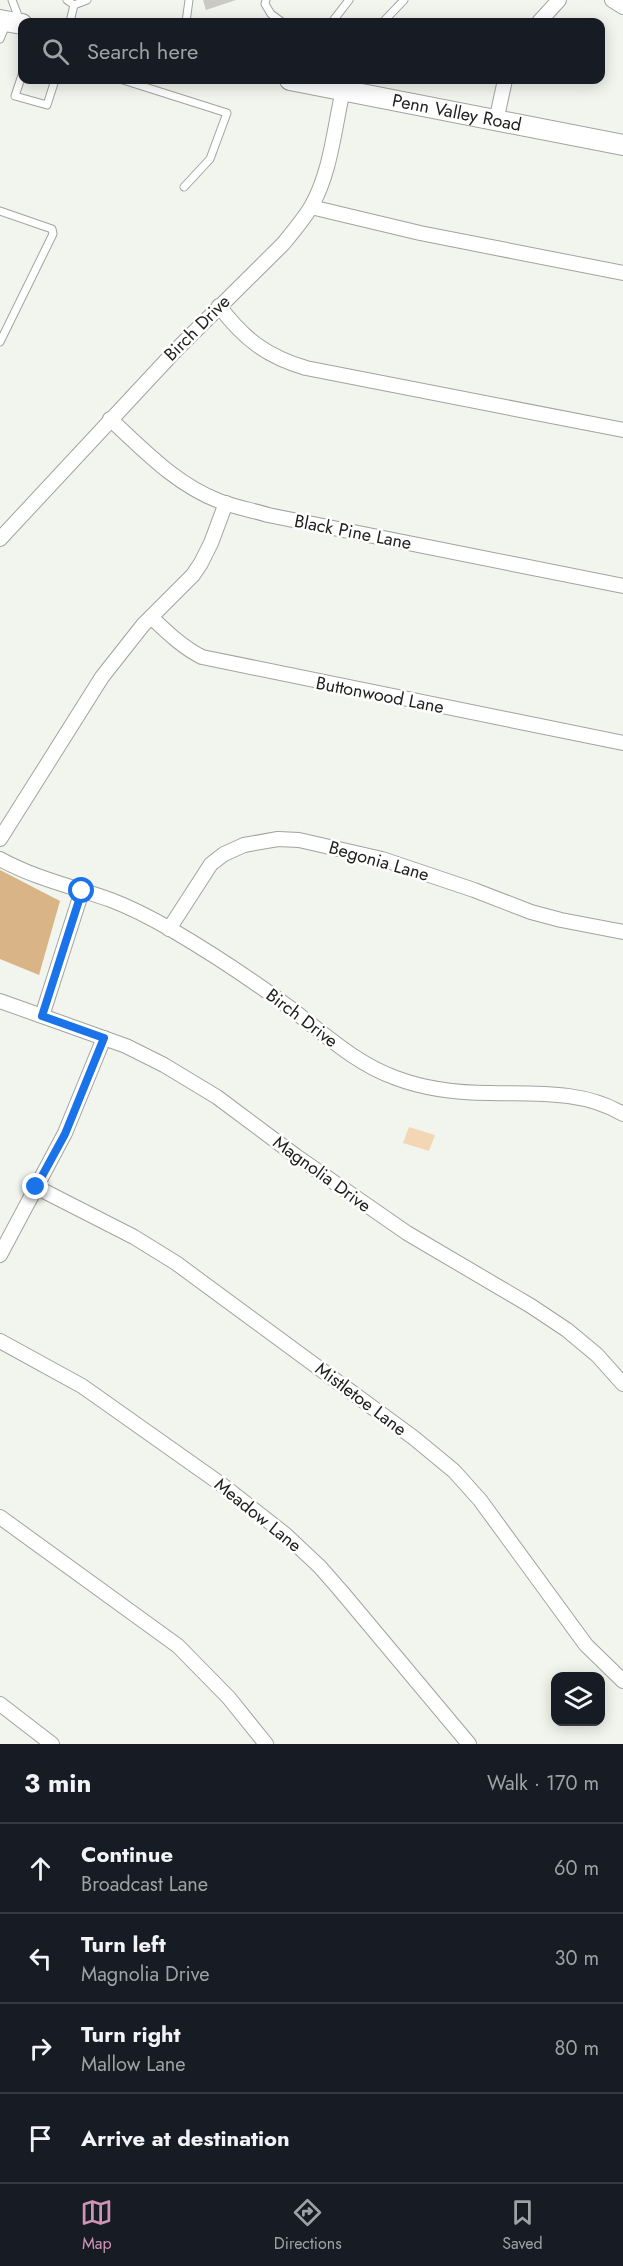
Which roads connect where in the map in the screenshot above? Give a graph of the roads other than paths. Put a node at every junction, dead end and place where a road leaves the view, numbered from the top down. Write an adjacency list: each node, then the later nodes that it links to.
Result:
1 (12, 0): 18 (lane)
2 (67, 0): 10 (lane)
3 (87, 0): 10 (lane)
4 (189, 0): 13 (lane)
5 (266, 0): 14 (lane)
6 (349, 0): 15 (lane)
7 (404, 0): 16 (lane)
8 (559, 0): 17 (street)
9 (612, 0): 11 (street)
10 (74, 5): 12 (lane)
11 (623, 7)
12 (71, 18)
13 (187, 18)
14 (276, 18)
15 (335, 18)
16 (387, 18)
17 (543, 18)
18 (10, 26)
19 (19, 84): 20 (lane)
20 (54, 84)
21 (136, 84): 26 (lane)
22 (504, 84): 24 (street)
23 (345, 85): 24 (street, Penn Valley Road); 27 (street, Birch Drive)
24 (496, 121): 25 (street, Penn Valley Road)
25 (623, 145)
26 (184, 187)
27 (311, 207): 29 (street); 30 (street, Birch Drive)
28 (0, 211): 31 (lane)
29 (623, 273)
30 (219, 306): 32 (street, Birch Drive); 33 (street)
31 (0, 342)
32 (110, 419): 34 (street, Black Pine Lane); 35 (street, Birch Drive)
33 (623, 430)
34 (226, 503): 36 (street, Black Pine Lane); 37 (street)
35 (0, 538)
36 (623, 586)
37 (152, 617): 38 (street, Buttonwood Lane); 39 (street)
38 (623, 743)
39 (0, 839)
40 (0, 859): 41 (street, Birch Drive)
41 (82, 891): 42 (street, Birch Drive); 45 (street)
42 (170, 929): 43 (street, Begonia Lane); 47 (street, Birch Drive)
43 (623, 932)
44 (0, 1001): 45 (street, Magnolia Drive)
45 (42, 1016): 46 (street, Magnolia Drive)
46 (104, 1038): 48 (street); 51 (street, Magnolia Drive)
47 (623, 1114)
48 (36, 1187): 49 (street); 53 (street, Mistletoe Lane)
49 (0, 1255)
50 (0, 1341): 57 (street, Meadow Lane)
51 (623, 1384)
52 (0, 1517): 56 (street)
53 (623, 1682)
54 (0, 1704): 55 (street)
55 (52, 1744)
56 (267, 1744)
57 (468, 1744)

